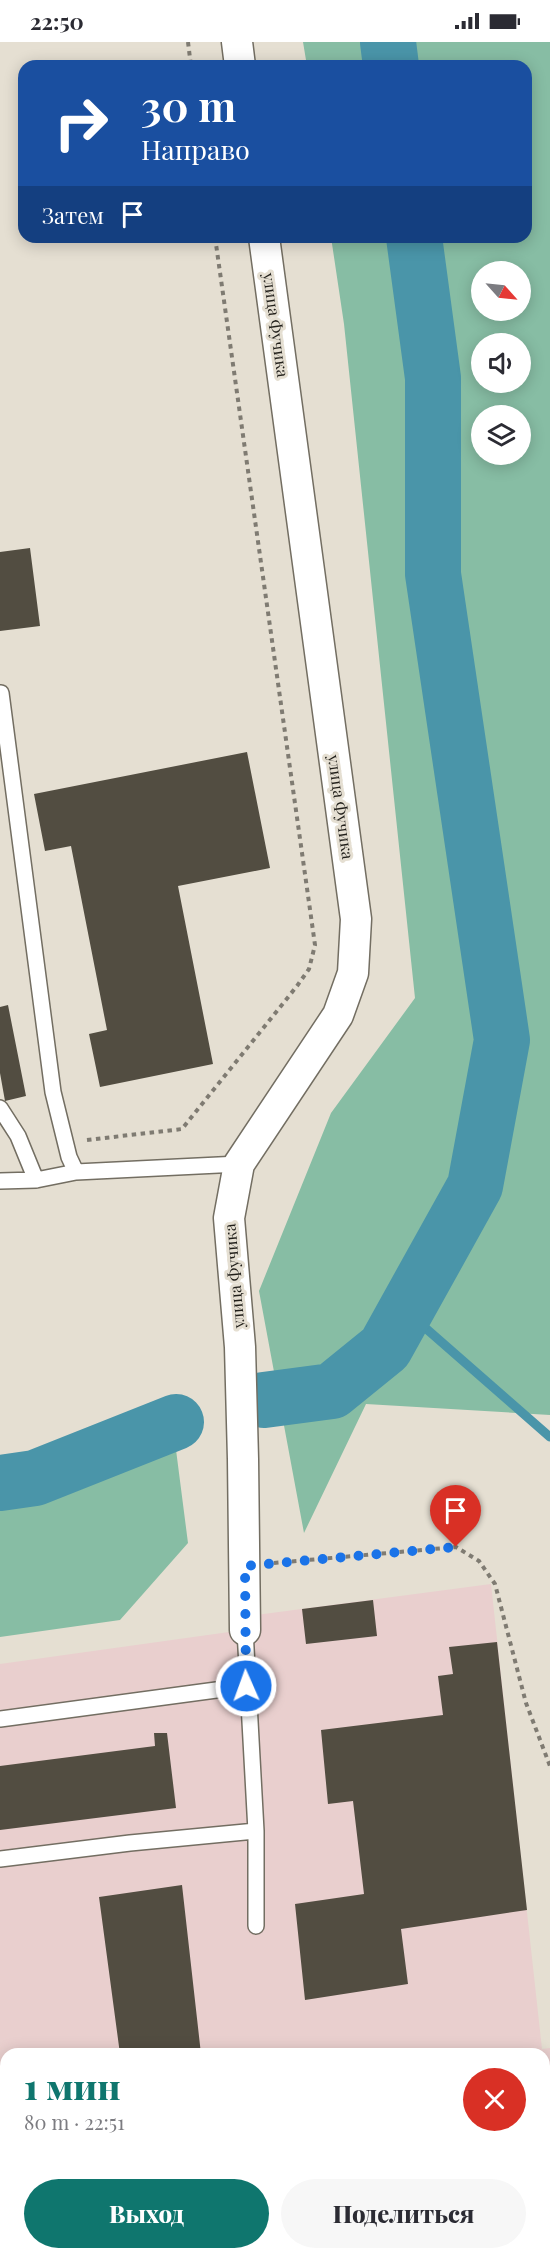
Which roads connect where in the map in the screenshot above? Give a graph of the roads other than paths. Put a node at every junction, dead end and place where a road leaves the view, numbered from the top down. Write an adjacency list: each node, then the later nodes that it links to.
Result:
1 (237, 42): 2 (street)
2 (239, 60)
3 (265, 243): 6 (street, улица Фучика)
4 (1, 693): 7 (lane)
5 (0, 1108): 8 (lane)
6 (239, 1164): 7 (lane); 10 (street, улица Фучика)
7 (76, 1172): 8 (lane)
8 (36, 1179): 9 (lane)
9 (0, 1181)
10 (245, 1630): 11 (lane)
11 (246, 1686): 12 (lane); 13 (lane)
12 (0, 1719)
13 (256, 1831): 14 (lane); 15 (lane)
14 (0, 1859)
15 (256, 1926)

